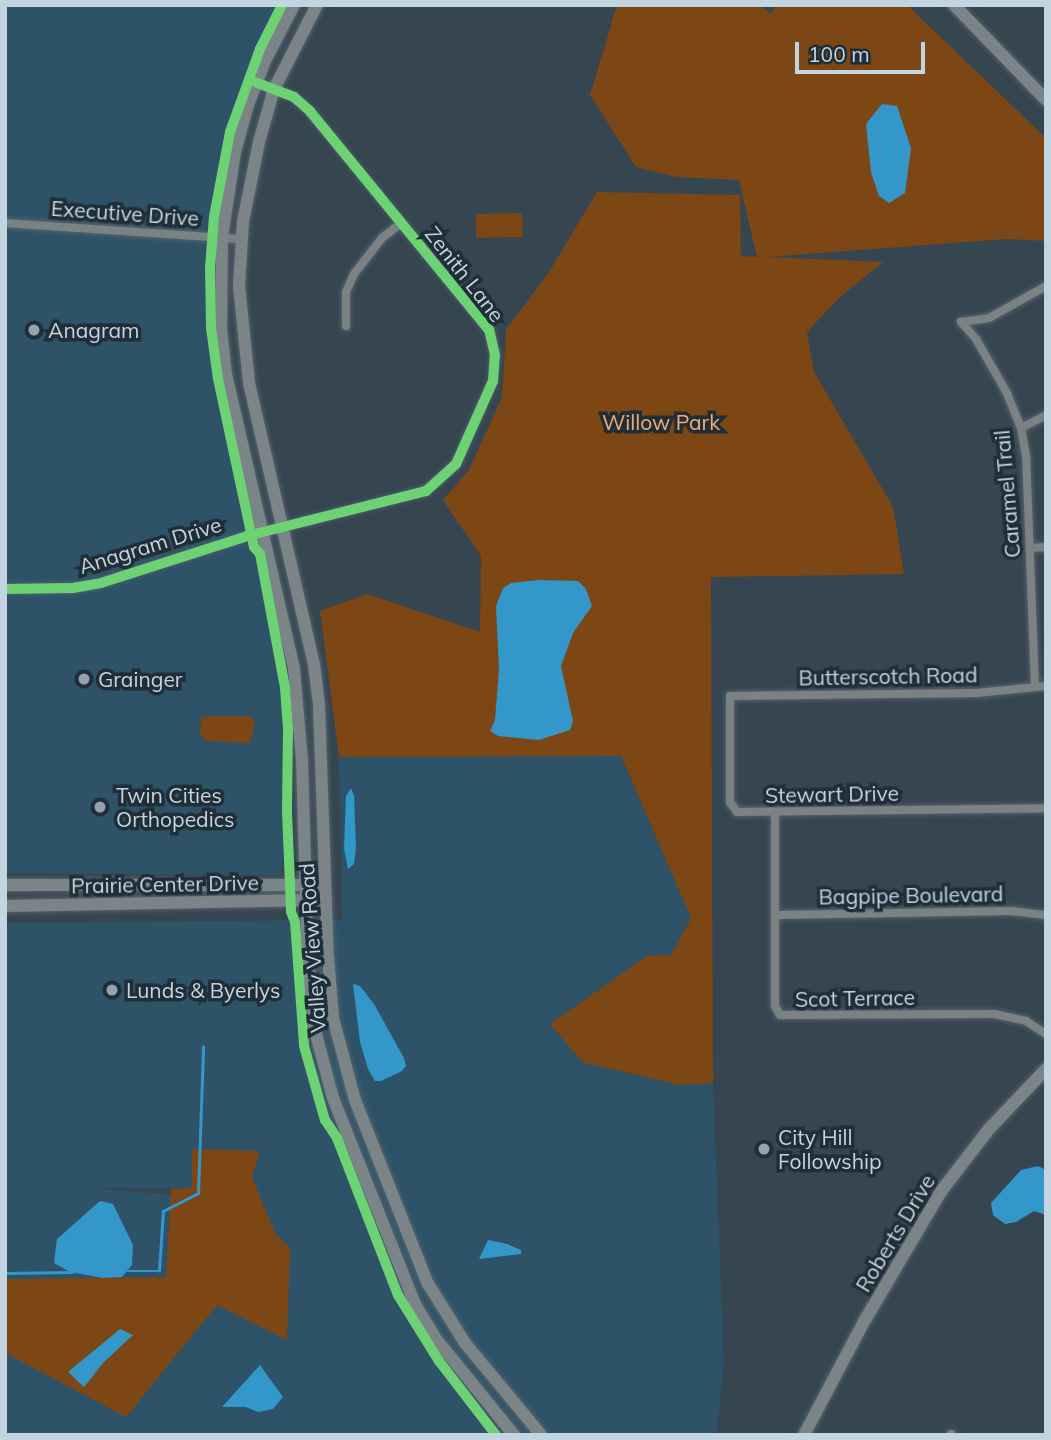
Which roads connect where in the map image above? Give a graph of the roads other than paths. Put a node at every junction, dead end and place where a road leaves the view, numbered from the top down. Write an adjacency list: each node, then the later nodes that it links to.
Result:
1 (294, 5): 4 (main road, Valley View Road)
2 (317, 5): 5 (main road, Valley View Road)
3 (954, 5): 6 (main road)
4 (257, 83): 5 (street, Zenith Lane); 9 (main road, Valley View Road)
5 (274, 89): 8 (street, Zenith Lane); 10 (main road, Valley View Road)
6 (1046, 100)
7 (5, 223): 9 (street, Executive Drive)
8 (401, 223): 12 (street); 15 (street, Zenith Lane)
9 (222, 237): 10 (street, Executive Drive); 16 (main road, Valley View Road)
10 (242, 239): 15 (main road, Valley View Road)
11 (1046, 286): 14 (street, Caramel Trail)
12 (346, 326)
13 (1046, 415): 14 (street)
14 (1021, 428): 18 (street, Caramel Trail)
15 (283, 527): 16 (street, Zenith Lane); 27 (main road, Valley View Road)
16 (262, 533): 19 (street, Anagram Drive); 26 (main road, Valley View Road)
17 (1046, 547): 18 (street)
18 (1031, 548): 21 (street, Caramel Trail)
19 (5, 589)
20 (1046, 686): 21 (street, Butterscotch Road)
21 (1035, 687): 22 (street, Butterscotch Road)
22 (730, 696): 24 (street, Stewart Drive)
23 (1046, 808): 24 (street, Stewart Drive)
24 (775, 813): 31 (street, Scot Terrace)
25 (5, 885): 26 (main road, Prairie Center Drive)
26 (305, 885): 27 (main road, Prairie Center Drive); 29 (main road, Valley View Road)
27 (325, 885): 28 (main road, Valley View Road)
28 (326, 900): 29 (main road, Prairie Center Drive); 36 (main road, Valley View Road)
29 (306, 901): 30 (main road, Prairie Center Drive); 35 (main road, Valley View Road)
30 (5, 906)
31 (776, 915): 32 (street, Bagpipe Boulevard); 33 (street, Scot Terrace)
32 (1046, 915)
33 (1046, 1034)
34 (1046, 1069): 37 (main road, Roberts Drive)
35 (514, 1435)
36 (541, 1435)
37 (804, 1435)

